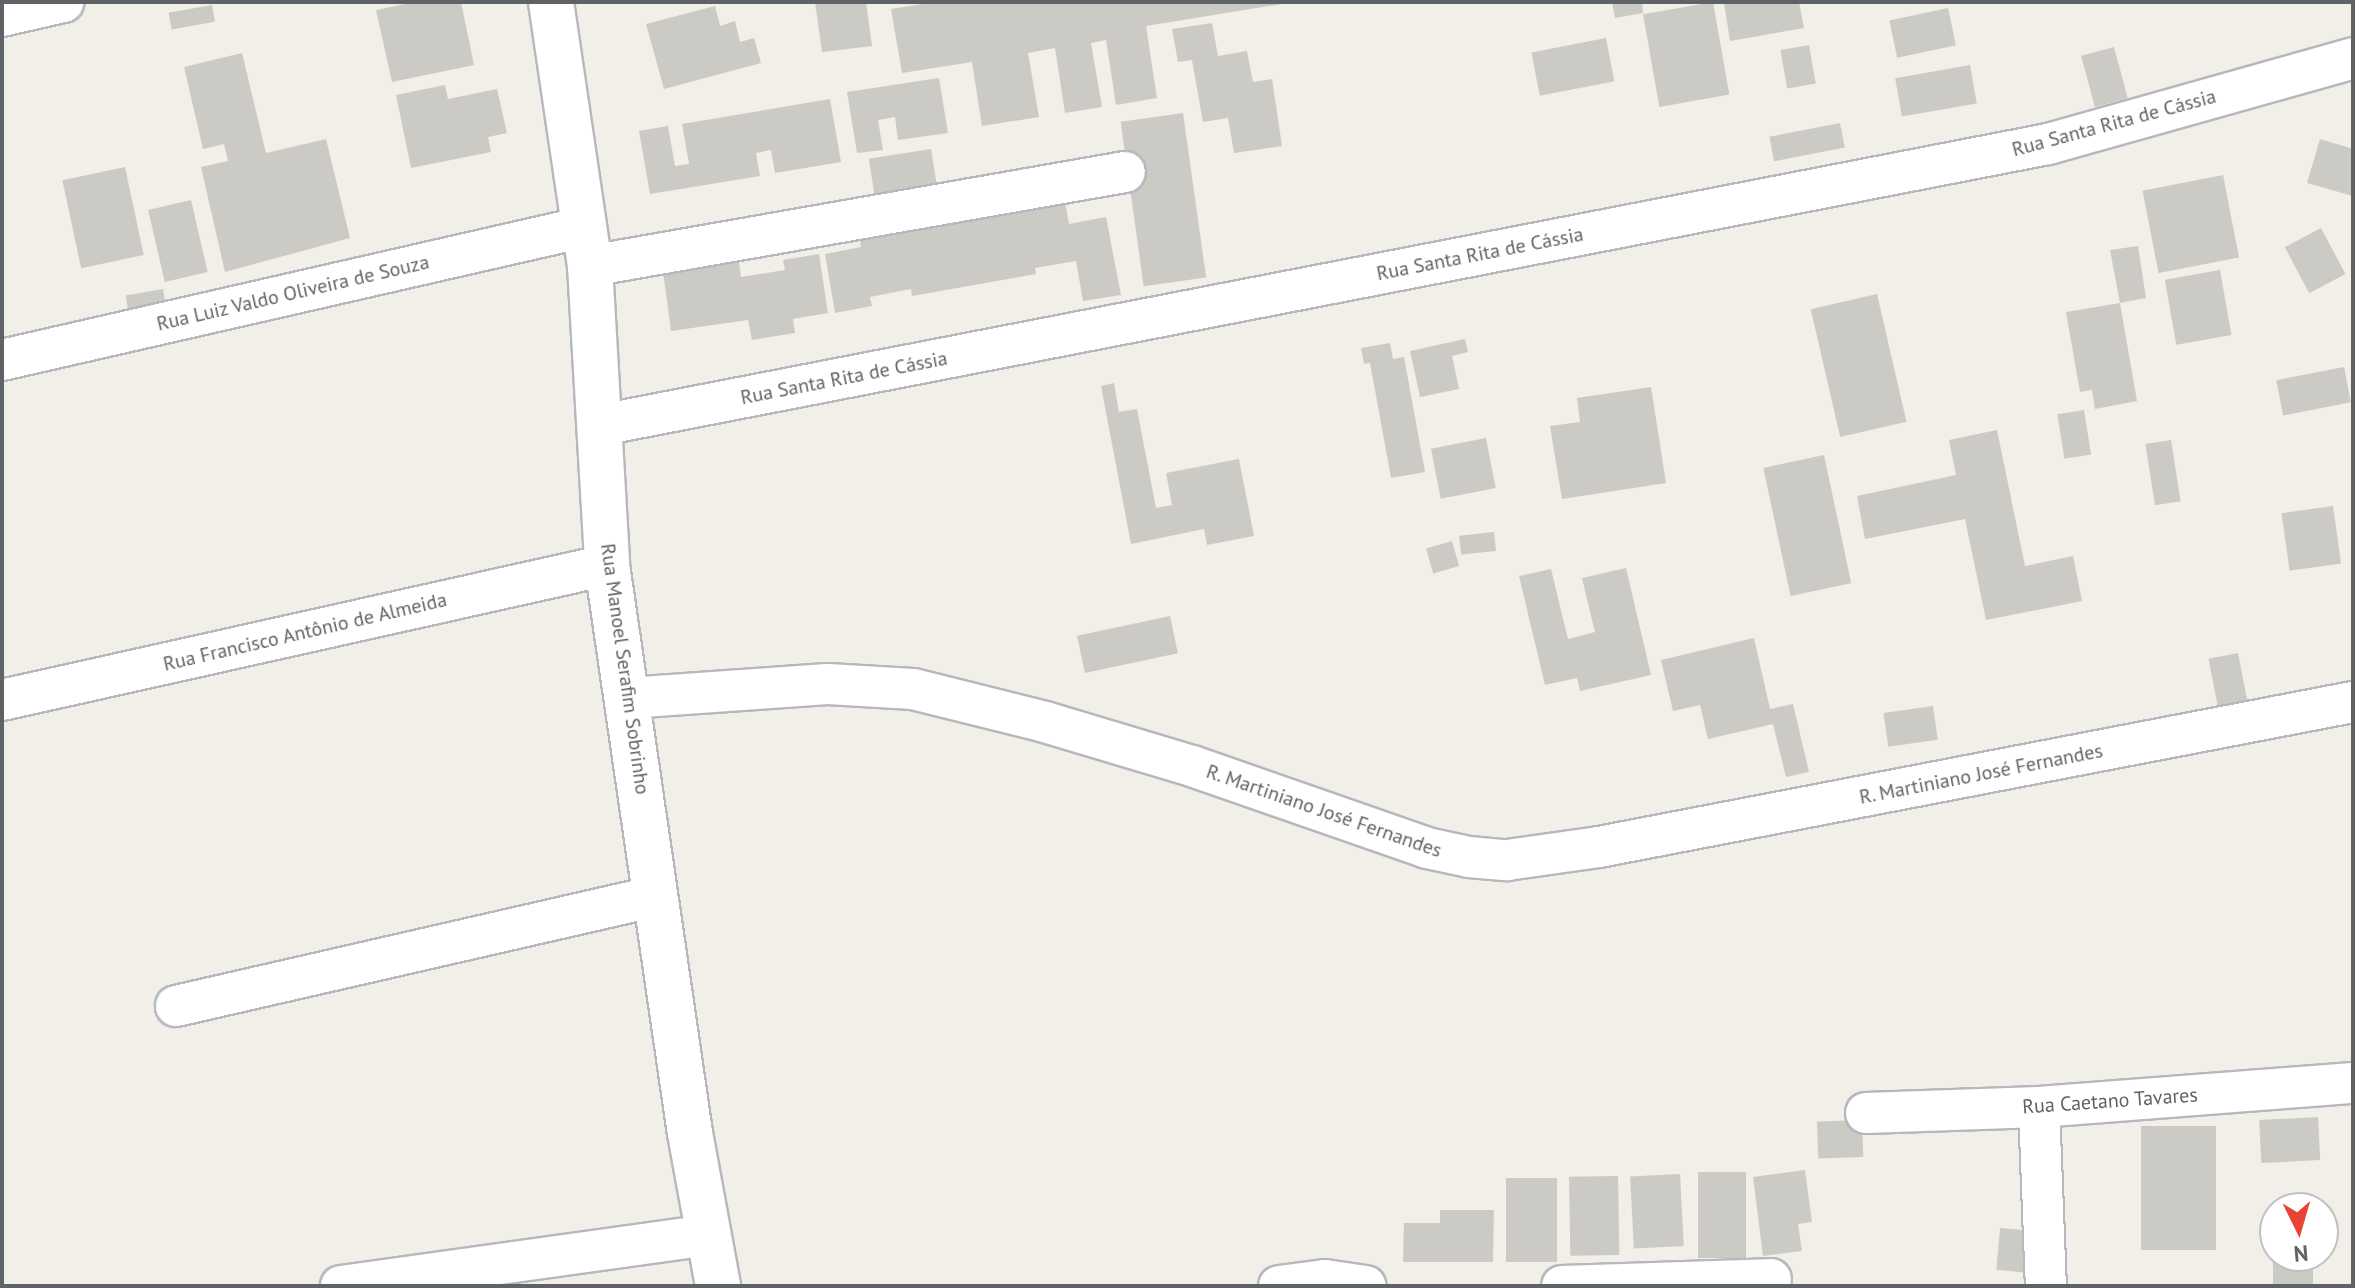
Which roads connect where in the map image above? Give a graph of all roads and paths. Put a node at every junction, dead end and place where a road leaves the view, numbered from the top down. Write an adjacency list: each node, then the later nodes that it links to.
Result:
1 (63, 2): 3 (street)
2 (551, 2): 6 (street, Rua Manoel Serafim Sobrinho)
3 (2, 16)
4 (2353, 58): 8 (street, Rua Santa Rita de Cássia)
5 (1125, 172): 6 (street, Rua Luiz Valdo Oliveira de Souza)
6 (587, 246): 7 (street, Rua Luiz Valdo Oliveira de Souza); 8 (street, Rua Manoel Serafim Sobrinho)
7 (2, 360)
8 (601, 425): 9 (street, Rua Manoel Serafim Sobrinho)
9 (607, 565): 10 (street, Rua Manoel Serafim Sobrinho); 11 (street, Rua Francisco Antônio de Almeida)
10 (628, 698): 12 (street, R. Martiniano José Fernandes); 13 (street, Rua Manoel Serafim Sobrinho)
11 (2, 700)
12 (2353, 702)
13 (657, 896): 14 (street); 18 (street, Rua Manoel Serafim Sobrinho)
14 (176, 1006)
15 (2353, 1083): 16 (street, Rua Caetano Tavares)
16 (2039, 1107): 17 (street, Rua Caetano Tavares); 25 (street)
17 (1866, 1113)
18 (707, 1235): 20 (street); 21 (street, Rua Manoel Serafim Sobrinho)
19 (1771, 1279): 24 (street)
20 (341, 1286)
21 (718, 1286)
22 (1279, 1286): 23 (street)
23 (1366, 1286)
24 (1562, 1286)
25 (2046, 1286)

